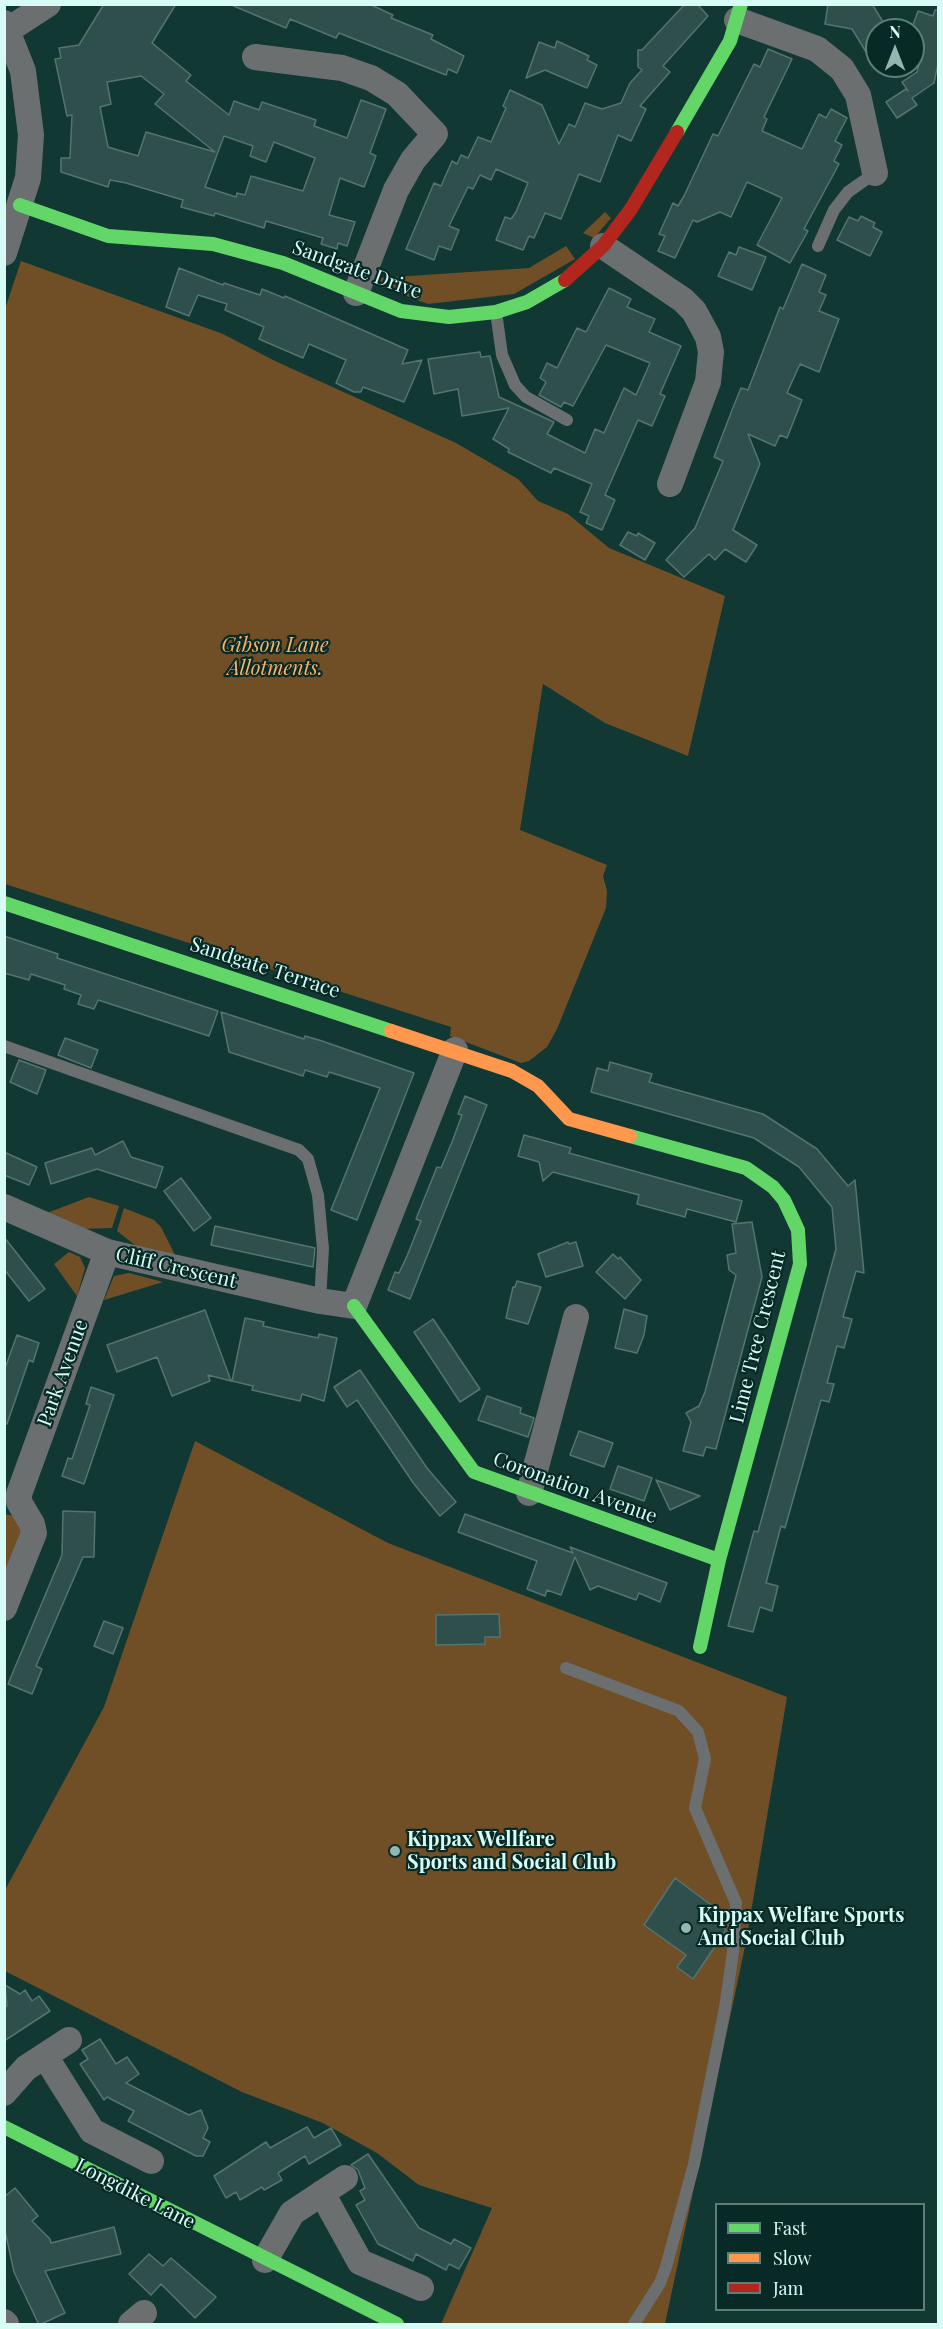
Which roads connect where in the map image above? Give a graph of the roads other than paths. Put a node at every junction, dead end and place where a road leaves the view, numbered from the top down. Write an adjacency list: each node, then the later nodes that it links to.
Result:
1 (48, 4): 3 (street)
2 (739, 12): 5 (street); 7 (street, Sandgate Drive)
3 (6, 26): 6 (street)
4 (255, 57): 10 (street)
5 (875, 173): 8 (lane)
6 (20, 205): 9 (street); 10 (street, Sandgate Drive)
7 (603, 246): 11 (street, Sandgate Drive); 13 (street)
8 (818, 246)
9 (4, 253)
10 (356, 293): 11 (street, Sandgate Drive)
11 (496, 312): 12 (lane)
12 (567, 420)
13 (670, 484)
14 (4, 903): 16 (street, Sandgate Terrace)
15 (4, 1046): 20 (lane)
16 (455, 1050): 17 (street, Sandgate Terrace); 21 (street)
17 (512, 1071): 25 (street, Lime Tree Crescent)
18 (4, 1207): 19 (street, Cliff Crescent)
19 (107, 1252): 20 (street, Cliff Crescent); 24 (street, Park Avenue)
20 (320, 1301): 21 (street, Cliff Crescent)
21 (354, 1306): 23 (street, Coronation Avenue)
22 (576, 1317): 23 (street)
23 (529, 1493): 25 (street, Coronation Avenue)
24 (12, 1499): 26 (street, Park Avenue)
25 (719, 1560): 27 (street, Lime Tree Crescent)
26 (4, 1608)
27 (700, 1647)
28 (566, 1668): 39 (lane)
29 (69, 2040): 30 (street)
30 (45, 2056): 31 (street); 33 (street, Longdike Lane)
31 (4, 2093)
32 (4, 2127): 36 (street, Longdike Lane)
33 (151, 2161)
34 (345, 2178): 35 (street)
35 (322, 2193): 36 (street); 37 (street)
36 (265, 2260): 38 (street, Longdike Lane)
37 (421, 2288)
38 (397, 2325)
39 (634, 2325)

